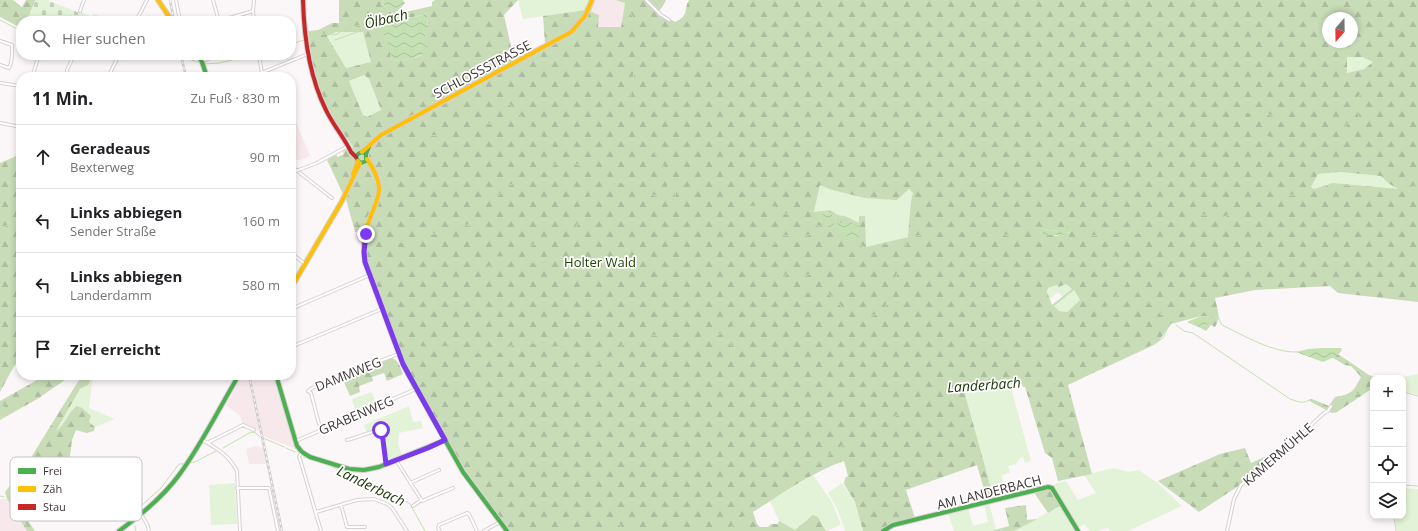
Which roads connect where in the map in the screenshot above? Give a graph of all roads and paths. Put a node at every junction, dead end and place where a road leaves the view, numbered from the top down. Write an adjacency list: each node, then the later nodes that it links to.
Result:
1 (84, 0): 10 (street)
2 (147, 0): 12 (street)
3 (158, 0): 13 (main road)
4 (176, 0): 14 (street)
5 (213, 0): 15 (street)
6 (254, 0): 11 (street)
7 (303, 0): 20 (main road)
8 (592, 0): 42 (main road, SCHLOSSSTRASSE)
9 (646, 0): 18 (street)
10 (80, 11)
11 (253, 11): 16 (street); 17 (street)
12 (139, 16)
13 (169, 16)
14 (179, 16)
15 (218, 16)
16 (236, 16)
17 (254, 16)
18 (669, 20)
19 (0, 41): 30 (street)
20 (308, 54): 21 (street); 41 (main road)
21 (296, 59)
22 (37, 60): 31 (street)
23 (72, 60): 32 (street)
24 (116, 60): 33 (street)
25 (200, 60): 29 (main road)
26 (210, 60): 29 (street)
27 (260, 60): 35 (street)
28 (293, 60): 36 (street)
29 (202, 64): 34 (main road)
30 (0, 65)
31 (34, 72)
32 (67, 72)
33 (110, 72)
34 (205, 72)
35 (262, 72)
36 (264, 72)
37 (0, 83): 38 (street)
38 (16, 85)
39 (0, 123): 40 (street)
40 (16, 127)
41 (349, 148): 42 (main road); 43 (street)
42 (362, 158): 46 (main road, SCHLOSSSTRASSE); 47 (main road)
43 (297, 171): 44 (street)
44 (332, 198)
45 (296, 257): 46 (street)
46 (305, 264): 48 (main road, SCHLOSSSTRASSE)
47 (370, 275): 49 (street); 50 (main road)
48 (296, 279)
49 (296, 307)
50 (382, 309): 51 (street); 52 (main road)
51 (296, 345)
52 (398, 354): 55 (main road); 57 (street, DAMMWEG)
53 (236, 380): 59 (main road)
54 (278, 380): 62 (main road)
55 (416, 389): 61 (main road); 62 (street, GRABENWEG)
56 (1331, 406): 92 (street, KAMERMÜHLE)
57 (319, 424)
58 (254, 430): 63 (street)
59 (201, 439): 63 (street); 75 (main road)
60 (347, 440): 66 (street)
61 (445, 440): 65 (main road); 78 (main road)
62 (296, 441): 64 (main road)
63 (207, 443): 69 (street)
64 (302, 452): 66 (main road); 74 (street)
65 (396, 460): 66 (main road); 68 (street)
66 (386, 464)
67 (439, 470): 68 (street)
68 (410, 483): 71 (street)
69 (237, 488): 82 (street); 83 (street)
70 (452, 488): 71 (street)
71 (420, 500): 73 (street)
72 (341, 505): 74 (street); 79 (street); 85 (street)
73 (413, 506)
74 (316, 512): 84 (street)
75 (142, 513)
76 (142, 516): 81 (street)
77 (132, 521): 80 (main road)
78 (500, 522): 88 (street); 89 (main road)
79 (365, 526)
80 (119, 531)
81 (149, 531)
82 (240, 531)
83 (278, 531)
84 (321, 531)
85 (408, 531)
86 (440, 531): 87 (street)
87 (477, 531)
88 (484, 531)
89 (507, 531)
90 (883, 531): 91 (main road, AM LANDERBACH)
91 (1078, 531)
92 (1227, 531)

